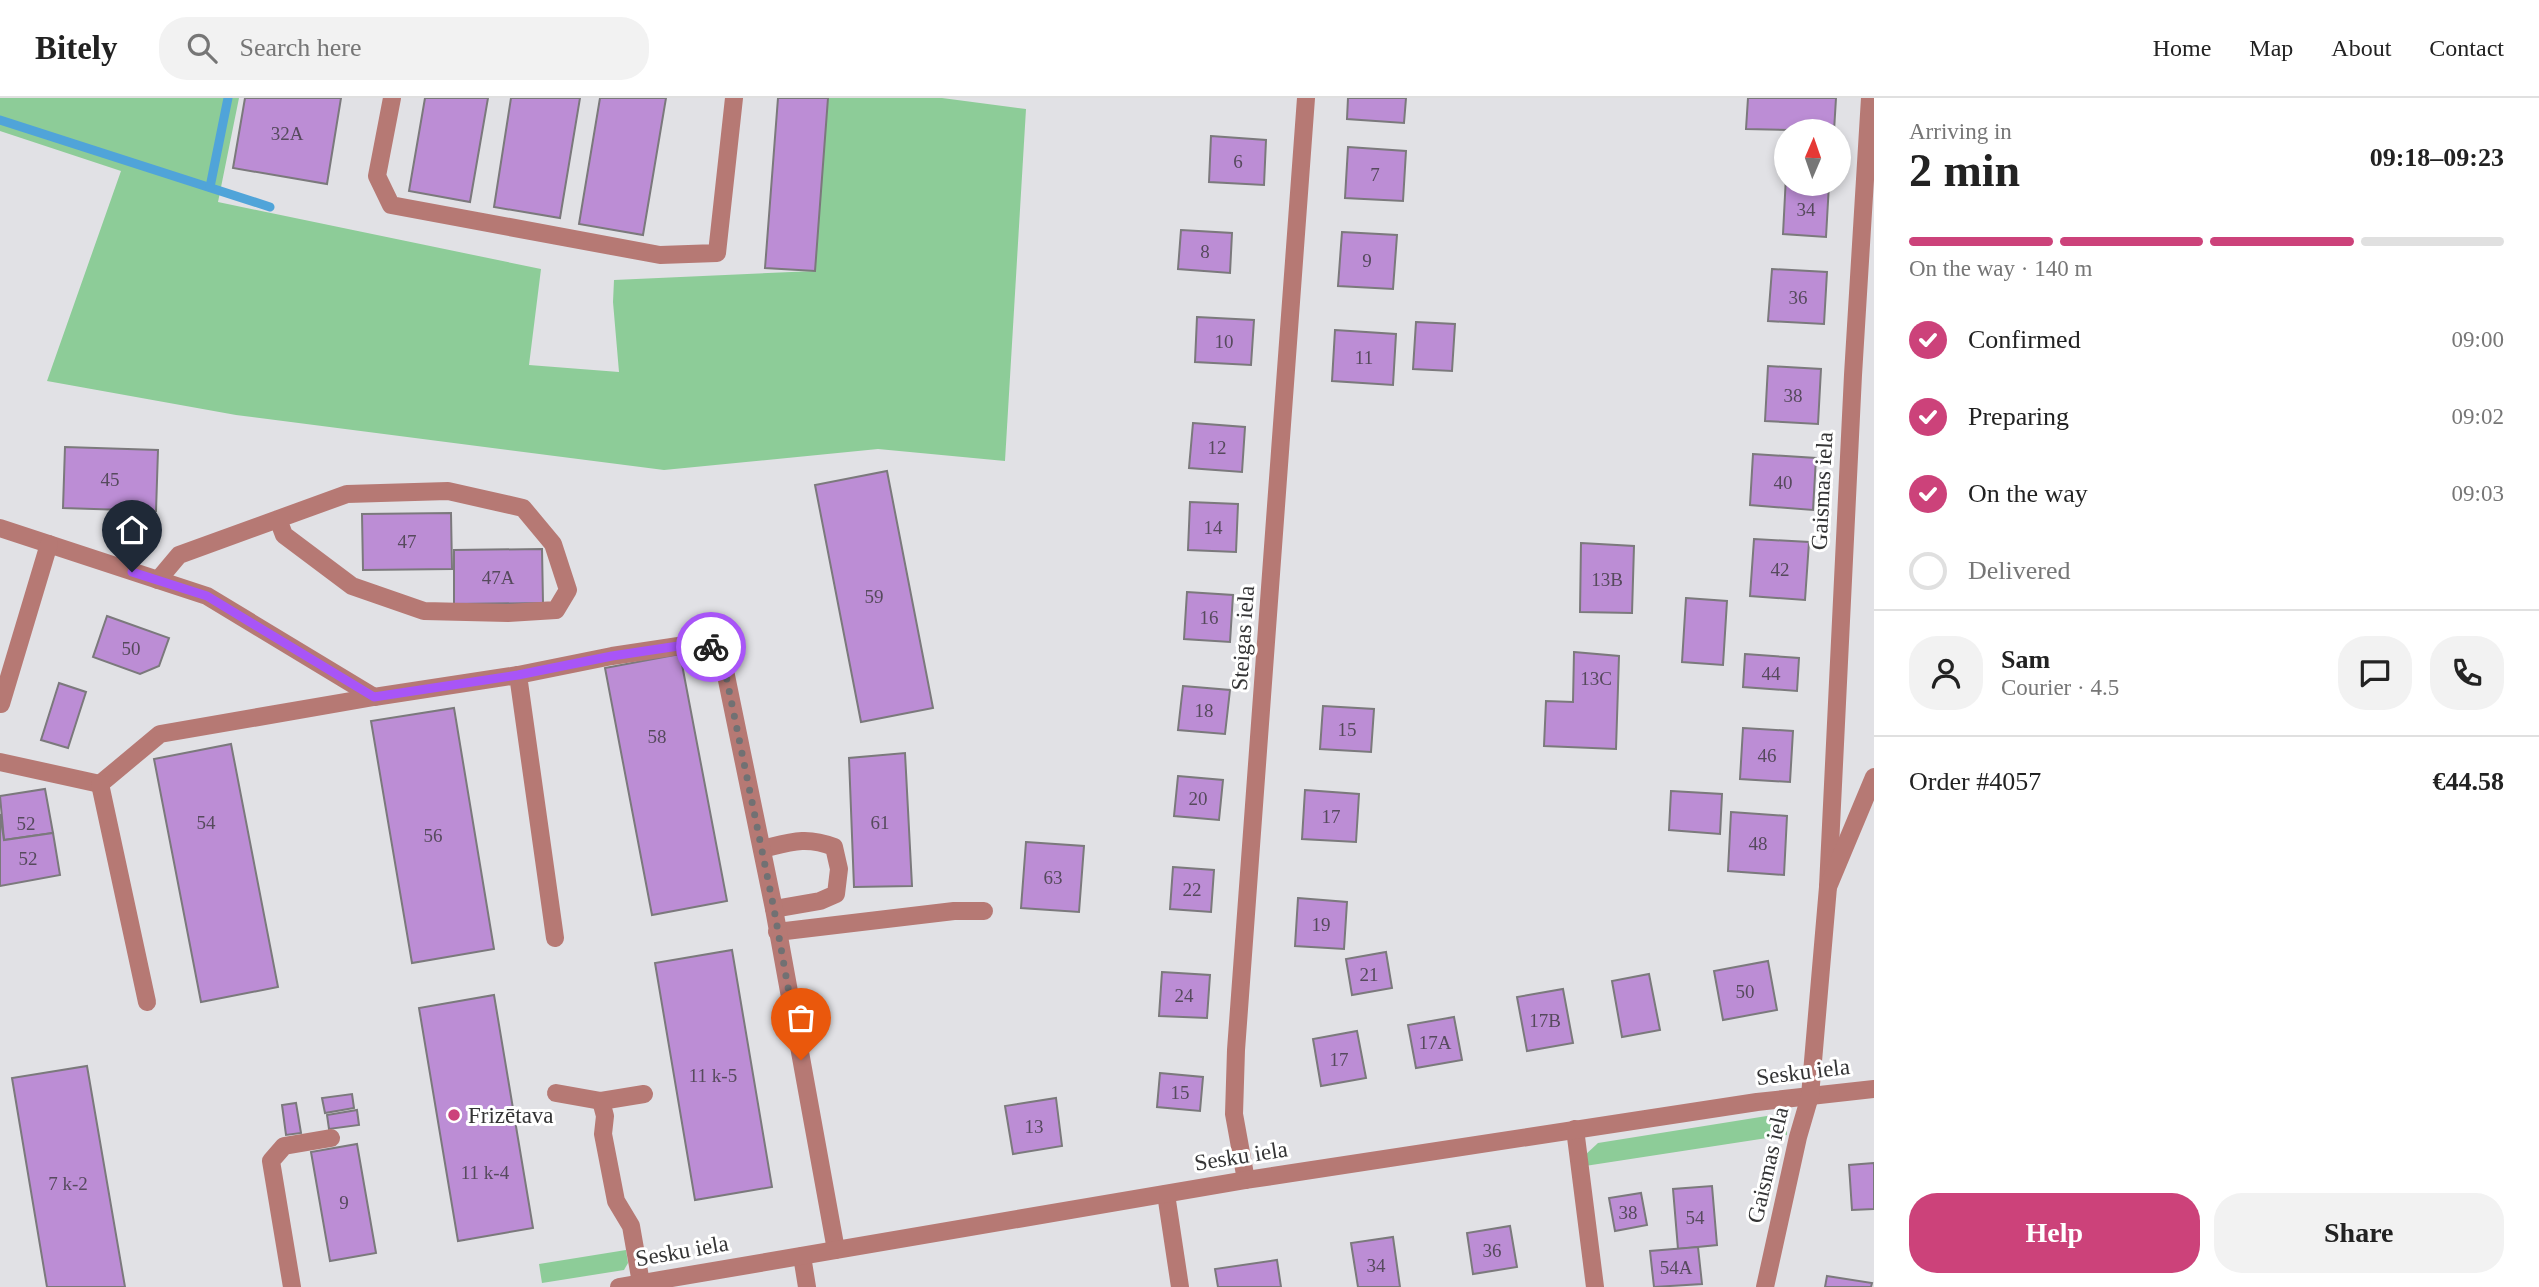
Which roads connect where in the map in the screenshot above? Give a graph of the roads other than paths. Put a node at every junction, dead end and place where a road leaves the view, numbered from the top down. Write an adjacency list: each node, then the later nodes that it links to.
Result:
1 (393, 98): 2 (street)
2 (734, 98)
3 (1306, 98): 29 (street, Steigas iela)
4 (1870, 98): 16 (street, Gaismas iela)
5 (278, 519): 5 (street); 8 (street)
6 (0, 528): 7 (street)
7 (48, 544): 8 (street); 11 (street)
8 (158, 580): 10 (street)
9 (518, 675): 10 (street); 15 (street); 20 (street)
10 (374, 697): 14 (street)
11 (1, 704)
12 (0, 762): 14 (street)
13 (1874, 776): 16 (street, Gaismas iela)
14 (100, 784): 21 (street)
15 (762, 849): 17 (street); 17 (street)
16 (1828, 887): 25 (street, Gaismas iela)
17 (774, 909): 19 (street)
18 (984, 911): 19 (street)
19 (777, 932): 31 (street)
20 (555, 938)
21 (147, 1002)
22 (1874, 1089): 25 (street, Sesku iela)
23 (556, 1093): 26 (street)
24 (644, 1094): 26 (street)
25 (1810, 1096): 27 (street, Sesku iela); 39 (street, Gaismas iela)
26 (601, 1101): 33 (street)
27 (1575, 1129): 29 (street, Sesku iela); 38 (street)
28 (331, 1138): 34 (street)
29 (1246, 1180): 30 (street, Sesku iela)
30 (1166, 1194): 31 (street, Sesku iela); 37 (street)
31 (836, 1250): 32 (street, Sesku iela)
32 (802, 1256): 33 (street, Sesku iela); 36 (street)
33 (640, 1283): 35 (street, Sesku iela)
34 (292, 1287)
35 (619, 1287)
36 (807, 1287)
37 (1180, 1287)
38 (1595, 1287)
39 (1765, 1287)

